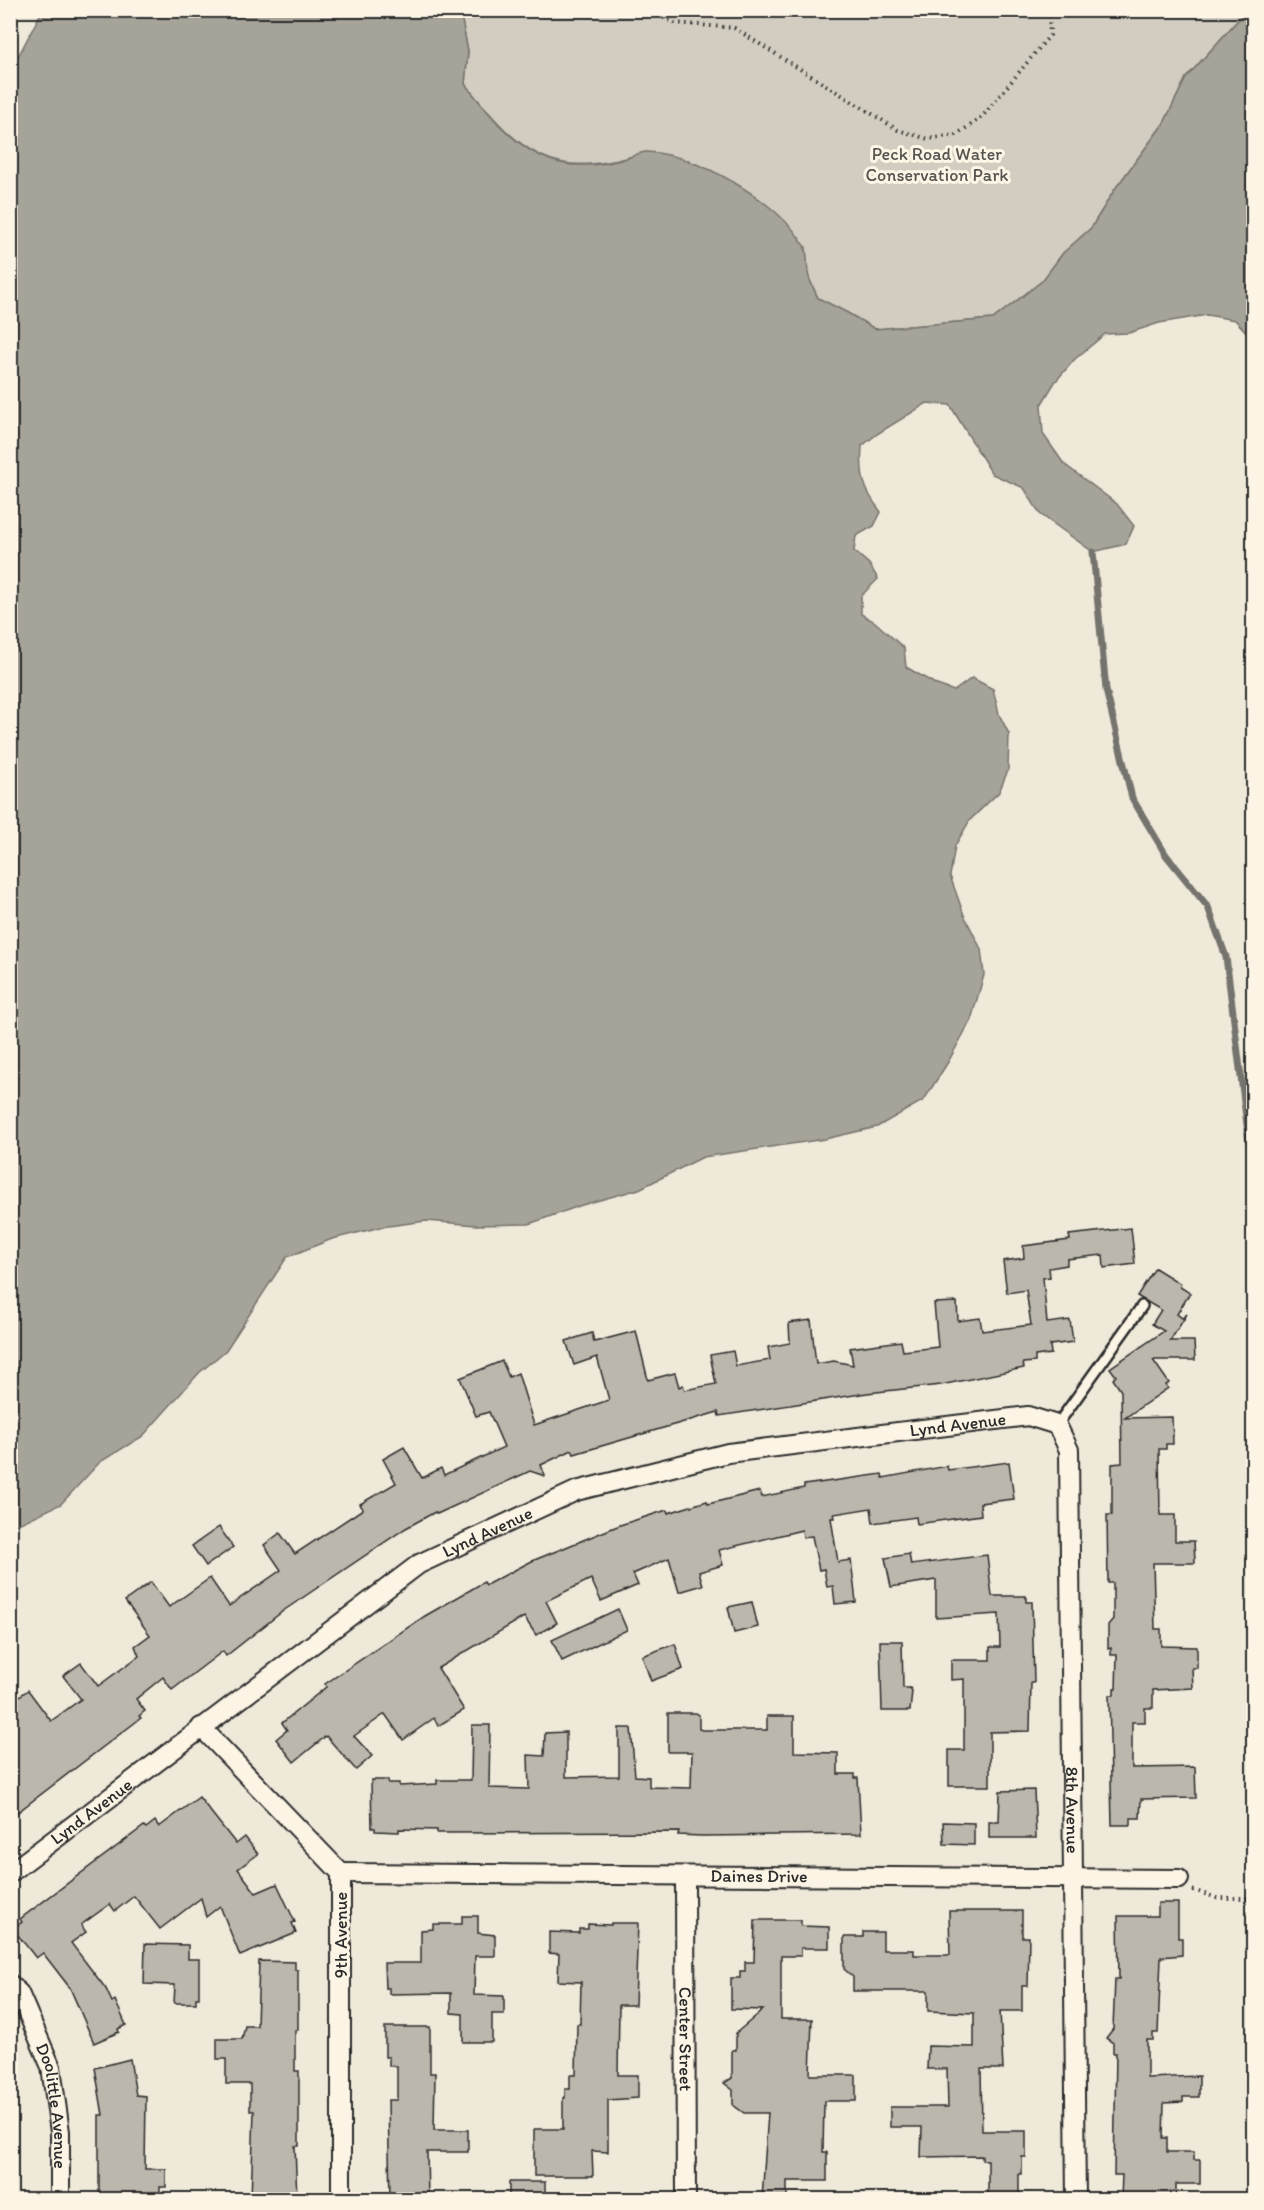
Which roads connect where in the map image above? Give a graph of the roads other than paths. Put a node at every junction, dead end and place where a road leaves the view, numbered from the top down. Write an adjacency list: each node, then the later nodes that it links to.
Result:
1 (1142, 1306): 2 (lane)
2 (1057, 1425): 3 (street, Lynd Avenue); 8 (street, 8th Avenue)
3 (201, 1727): 4 (street, Lynd Avenue); 5 (street, 9th Avenue)
4 (10, 1873)
5 (341, 1873): 6 (street, Daines Drive); 11 (street, 9th Avenue)
6 (685, 1877): 8 (street, Daines Drive); 12 (street, Center Street)
7 (1179, 1879): 8 (street, Daines Drive)
8 (1074, 1880): 13 (street, 8th Avenue)
9 (10, 1984): 10 (street, Doolittle Avenue)
10 (60, 2199)
11 (341, 2199)
12 (686, 2199)
13 (1076, 2199)

